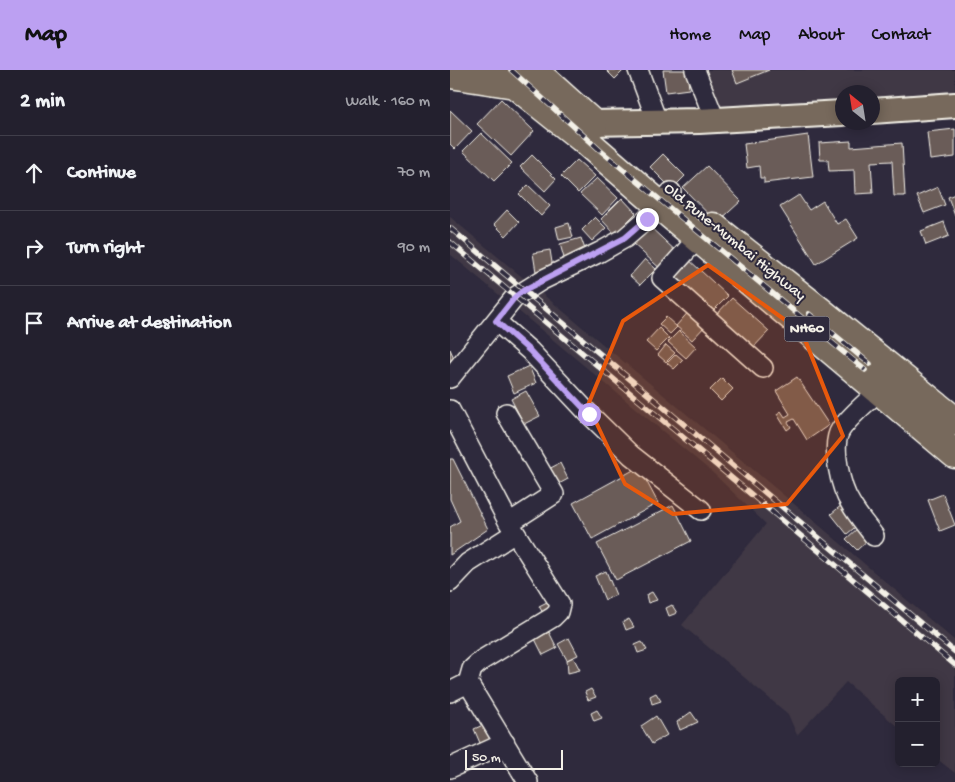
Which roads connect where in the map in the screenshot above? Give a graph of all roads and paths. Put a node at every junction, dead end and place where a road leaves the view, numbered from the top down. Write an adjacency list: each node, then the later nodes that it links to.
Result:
1 (638, 70): 8 (street)
2 (695, 70): 9 (street)
3 (450, 74): 4 (highway)
4 (521, 76): 10 (highway, NH60)
5 (955, 105): 6 (main road)
6 (880, 110)
7 (835, 112): 9 (main road)
8 (656, 120): 9 (main road); 10 (main road)
9 (715, 120)
10 (584, 129): 11 (highway, NH60)
11 (664, 198): 12 (highway, NH60); 13 (street); 19 (highway, Old Pune-Mumbai Highway / NH60)
12 (698, 238): 14 (street); 16 (highway, NH60)
13 (496, 321): 15 (street); 21 (street)
14 (763, 368)
15 (450, 378)
16 (880, 390): 20 (highway, NH60); 23 (street)
17 (450, 410): 22 (street)
18 (506, 413): 22 (street)
19 (955, 421)
20 (955, 454)
21 (700, 510)
22 (512, 528): 24 (street); 25 (street)
23 (874, 536)
24 (450, 582)
25 (468, 683): 26 (street); 27 (street)
26 (450, 692)
27 (505, 743): 28 (street); 29 (street)
28 (450, 768)
29 (528, 782)

